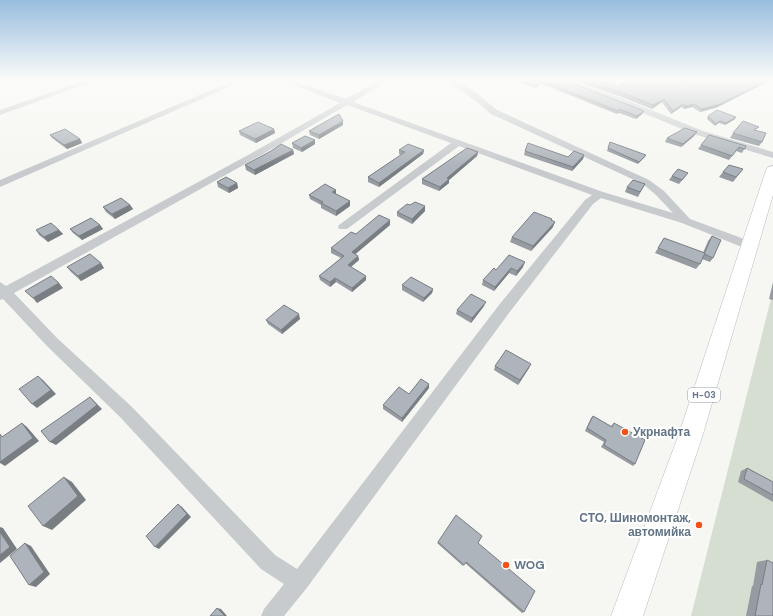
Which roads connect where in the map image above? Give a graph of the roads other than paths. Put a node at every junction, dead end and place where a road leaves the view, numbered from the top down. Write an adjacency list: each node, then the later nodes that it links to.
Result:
1 (12, 109): 7 (street)
2 (174, 109): 11 (street)
3 (334, 109): 16 (street)
4 (363, 109): 8 (street)
5 (490, 109): 13 (street)
6 (642, 109): 9 (street)
7 (0, 113)
8 (457, 143): 12 (street); 14 (street)
9 (773, 155)
10 (773, 170): 15 (main road, Н-03)
11 (0, 184)
12 (599, 194): 13 (street); 17 (street)
13 (686, 221): 15 (street)
14 (343, 227)
15 (751, 246): 19 (main road, Н-03)
16 (2, 291): 17 (street)
17 (299, 582): 18 (street)
18 (271, 616)
19 (626, 616)

